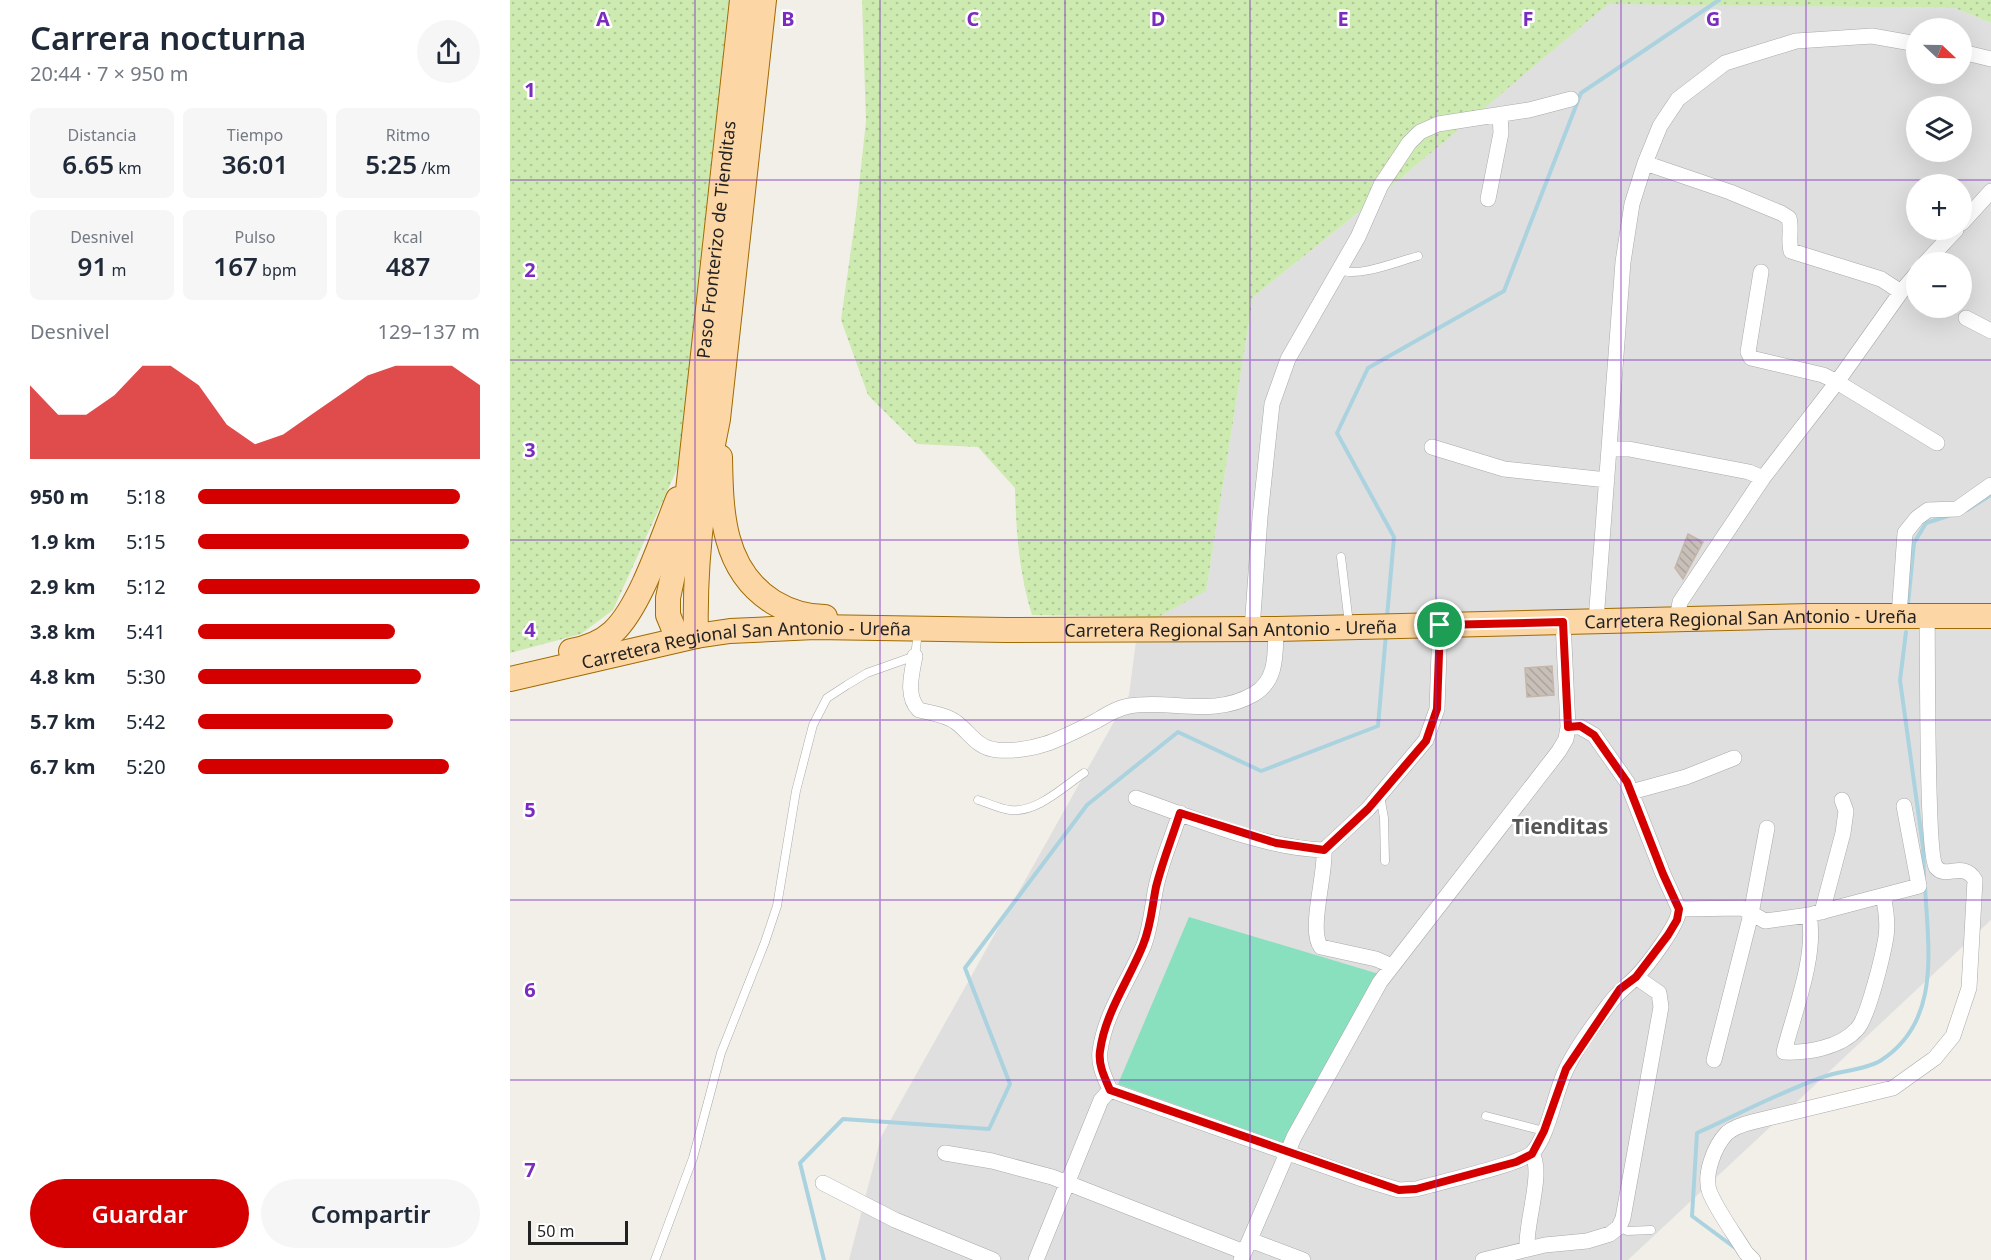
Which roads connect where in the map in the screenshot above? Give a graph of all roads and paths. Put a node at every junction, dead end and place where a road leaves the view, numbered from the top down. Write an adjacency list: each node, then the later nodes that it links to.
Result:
1 (742, 0): 26 (main road, Paso Fronterizo de Tienditas)
2 (764, 0): 22 (main road, Paso Fronterizo de Tienditas)
3 (1906, 42): 8 (street)
4 (1972, 54): 5 (street)
5 (1991, 59)
6 (1571, 99): 7 (street)
7 (1500, 114): 10 (street); 15 (street)
8 (1645, 163): 18 (street); 25 (street)
9 (1991, 191): 11 (street)
10 (1488, 199)
11 (1972, 212)
12 (1947, 240): 13 (street)
13 (1935, 252)
14 (1418, 256): 15 (lane)
15 (1340, 270): 40 (street)
16 (1761, 272): 21 (street)
17 (1906, 286): 18 (street)
18 (1901, 292): 21 (street)
19 (1966, 318): 20 (street)
20 (1991, 331)
21 (1837, 382): 23 (street); 27 (street)
22 (718, 419): 41 (main road); 42 (main road)
23 (1937, 443)
24 (1432, 447): 28 (street)
25 (1610, 449): 27 (street); 28 (street)
26 (689, 478): 42 (main road, Paso Fronterizo de Tienditas); 44 (main road)
27 (1763, 478): 34 (street)
28 (1606, 480): 35 (street)
29 (1991, 485): 31 (street)
30 (1341, 557): 38 (lane)
31 (1899, 616): 32 (main road, Carretera Regional San Antonio - Ureña); 34 (main road, Carretera Regional San Antonio - Ureña)
32 (1927, 616): 33 (main road, Carretera Regional San Antonio - Ureña); 83 (street)
33 (1991, 616)
34 (1677, 619): 35 (main road, Carretera Regional San Antonio - Ureña)
35 (1596, 621): 36 (main road, Carretera Regional San Antonio - Ureña)
36 (1563, 622): 37 (main road, Carretera Regional San Antonio - Ureña); 46 (street)
37 (1440, 625): 38 (main road, Carretera Regional San Antonio - Ureña); 50 (street)
38 (1359, 626): 40 (main road, Carretera Regional San Antonio - Ureña)
39 (918, 629): 41 (main road, Carretera Regional San Antonio - Ureña); 42 (main road, Carretera Regional San Antonio - Ureña); 43 (lane)
40 (1264, 629): 41 (main road, Carretera Regional San Antonio - Ureña); 43 (street)
41 (1006, 630)
42 (687, 638): 45 (main road, Carretera Regional San Antonio - Ureña)
43 (915, 656): 78 (lane)
44 (510, 663)
45 (510, 679)
46 (1568, 727): 49 (street); 63 (street)
47 (1734, 758): 49 (street)
48 (1084, 773): 52 (lane)
49 (1631, 792): 60 (street)
50 (1379, 795): 57 (street); 58 (lane)
51 (1136, 798): 55 (street)
52 (978, 800)
53 (1842, 800): 62 (street)
54 (1904, 806): 59 (street)
55 (1180, 813): 57 (street); 66 (street)
56 (1767, 828): 61 (street)
57 (1324, 850): 63 (street)
58 (1385, 861)
59 (1883, 896): 62 (street); 62 (street)
60 (1679, 909): 61 (street); 64 (street)
61 (1751, 914): 62 (street); 65 (street)
62 (1815, 914)
63 (1392, 966): 69 (street)
64 (1636, 977): 68 (street); 74 (street)
65 (1714, 1060)
66 (1110, 1090): 69 (street); 73 (street)
67 (1486, 1116): 68 (lane)
68 (1544, 1131): 71 (street)
69 (1287, 1152): 71 (street); 77 (street)
70 (945, 1153): 73 (street)
71 (1532, 1154): 76 (street)
72 (823, 1183): 79 (street)
73 (1067, 1184): 77 (street); 80 (street)
74 (1619, 1227): 75 (lane); 76 (street)
75 (1652, 1230)
76 (1527, 1249): 82 (street)
77 (1245, 1251): 81 (street)
78 (655, 1260)
79 (993, 1260)
80 (1035, 1260)
81 (1303, 1260)
82 (1483, 1260)
83 (1753, 1260)

